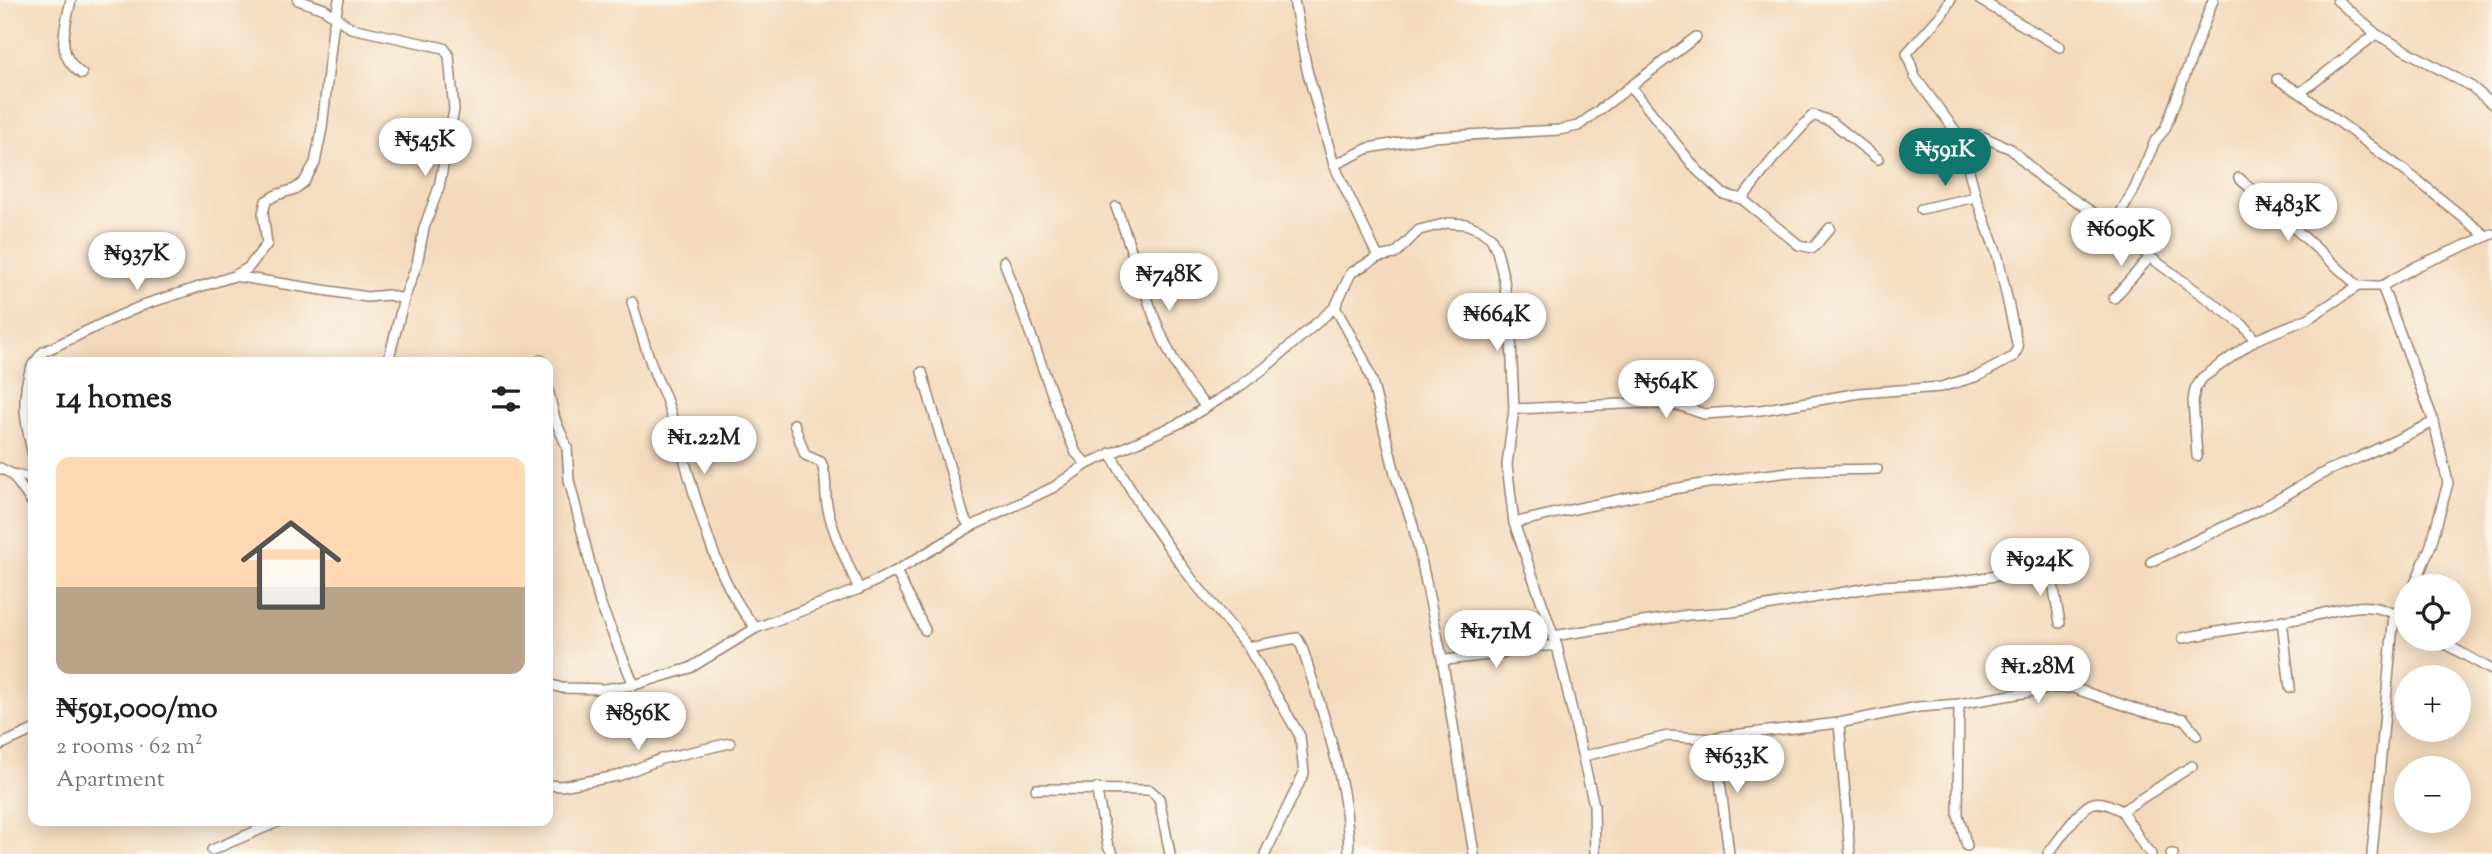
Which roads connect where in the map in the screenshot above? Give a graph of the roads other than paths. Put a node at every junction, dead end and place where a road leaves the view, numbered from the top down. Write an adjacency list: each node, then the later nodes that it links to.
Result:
1 (71, 0): 13 (street)
2 (298, 0): 9 (street)
3 (340, 0): 9 (street)
4 (1294, 0): 20 (street)
5 (1950, 0): 18 (street)
6 (1980, 0): 12 (street)
7 (2213, 0): 26 (street)
8 (2337, 0): 10 (street)
9 (335, 18): 32 (street); 36 (street)
10 (2376, 34): 16 (street); 17 (street)
11 (1696, 37): 15 (street)
12 (2060, 47)
13 (82, 74)
14 (2277, 79): 16 (street)
15 (1631, 87): 20 (street); 23 (street)
16 (2300, 93): 28 (street)
17 (2492, 104)
18 (1960, 137): 22 (street); 26 (street)
19 (1878, 159): 23 (street)
20 (1334, 165): 29 (street)
21 (2239, 178): 33 (street)
22 (1976, 197): 25 (street); 45 (street)
23 (1742, 199): 27 (street)
24 (1116, 207): 44 (street)
25 (1921, 209)
26 (2113, 226): 30 (street)
27 (1830, 228)
28 (2489, 235): 34 (street)
29 (1378, 257): 38 (street); 45 (street)
30 (2150, 257): 35 (street); 39 (street)
31 (1004, 261): 52 (street)
32 (234, 276): 36 (street); 40 (street)
33 (2358, 286): 34 (street); 39 (street)
34 (2382, 286): 48 (street)
35 (2114, 298)
36 (404, 299): 41 (street)
37 (632, 302): 69 (street)
38 (1335, 307): 44 (street); 76 (street)
39 (2255, 340): 51 (street)
40 (39, 357)
41 (389, 357)
42 (922, 372): 59 (street)
43 (28, 386): 47 (street)
44 (1206, 407): 50 (street)
45 (1514, 409): 58 (street)
46 (553, 410): 79 (street)
47 (28, 419)
48 (2434, 422): 60 (street); 64 (street)
49 (794, 424): 65 (street)
50 (1110, 453): 52 (street); 74 (street)
51 (2197, 456)
52 (1087, 464): 59 (street)
53 (0, 468): 55 (street)
54 (1877, 469): 58 (street)
55 (12, 474): 56 (street); 57 (street)
56 (28, 477)
57 (28, 493)
58 (1514, 523): 71 (street)
59 (970, 527): 63 (street)
60 (2151, 562)
61 (2067, 566): 62 (street)
62 (2050, 568): 68 (street); 71 (street)
63 (896, 571): 65 (street); 70 (street)
64 (2419, 574)
65 (859, 589): 69 (street)
66 (2394, 614): 67 (street); 107 (street)
67 (2282, 620): 72 (street); 80 (street)
68 (2060, 623)
69 (756, 628): 79 (street)
70 (925, 630)
71 (1553, 636): 73 (street)
72 (2183, 638)
73 (1557, 646): 76 (street); 88 (street)
74 (1248, 647): 99 (street); 100 (street)
75 (2458, 651): 77 (street)
76 (1442, 658): 101 (street)
77 (2492, 670)
78 (553, 685): 79 (street)
79 (634, 685)
80 (2290, 688)
81 (1959, 704): 82 (street); 84 (street); 95 (street)
82 (1839, 723): 85 (street); 104 (street)
83 (28, 732): 87 (street)
84 (2197, 736)
85 (1715, 739): 88 (street); 103 (street)
86 (730, 743): 90 (street)
87 (0, 745)
88 (1584, 756): 102 (street)
89 (2192, 766): 93 (street)
90 (553, 785)
91 (1096, 788): 92 (street); 97 (street); 98 (street)
92 (1036, 789)
93 (2122, 811): 105 (street); 106 (street)
94 (269, 826): 96 (street)
95 (1967, 846)
96 (212, 850)
97 (1113, 854)
98 (1170, 854)
99 (1265, 854)
100 (1349, 854)
101 (1474, 854)
102 (1595, 854)
103 (1729, 854)
104 (1850, 854)
105 (2049, 854)
106 (2151, 854)
107 (2372, 854)

